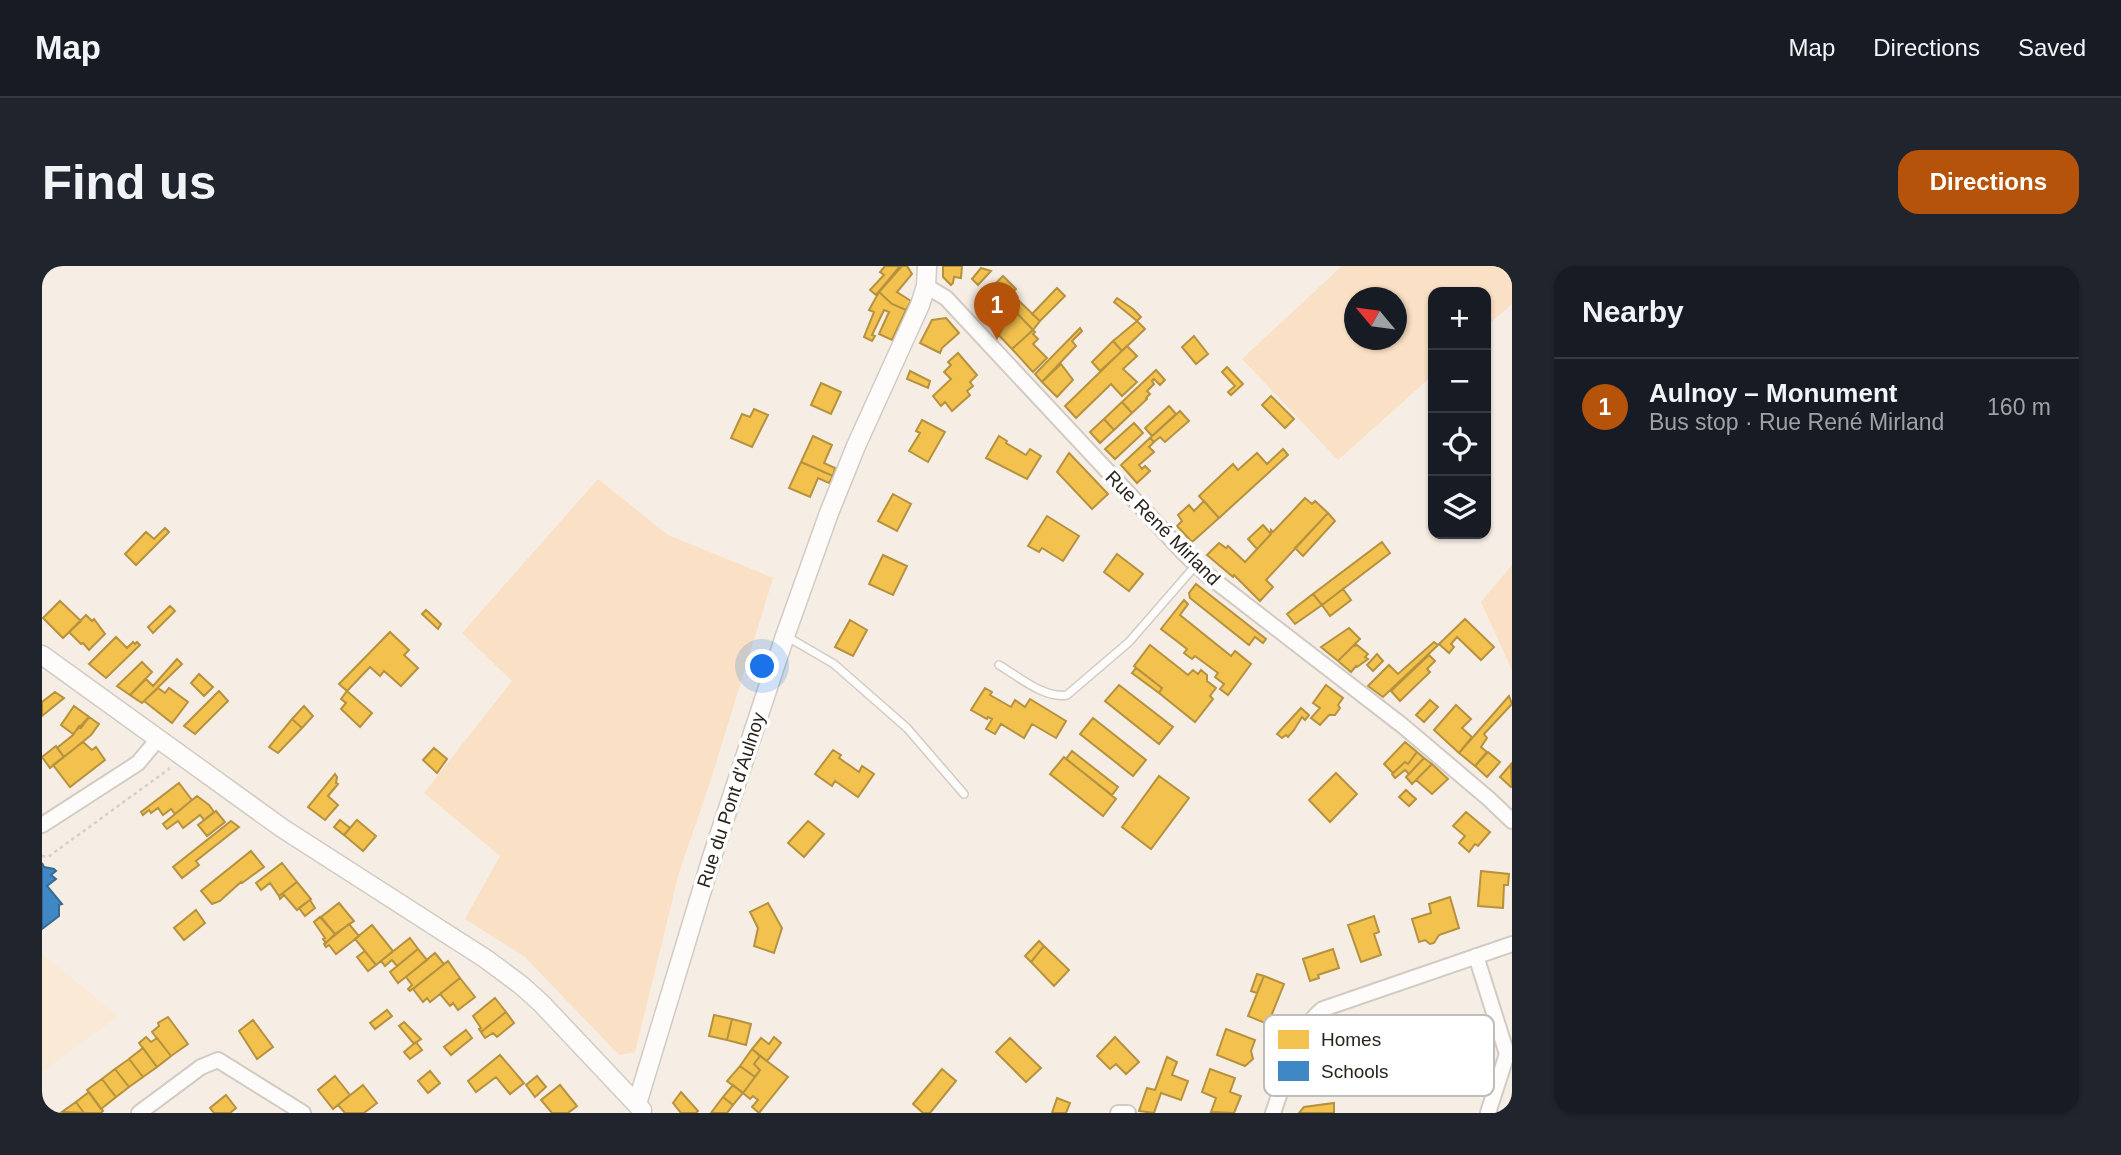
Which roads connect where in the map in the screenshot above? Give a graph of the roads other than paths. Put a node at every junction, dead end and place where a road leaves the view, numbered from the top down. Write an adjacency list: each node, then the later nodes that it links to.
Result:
1 (928, 266): 2 (street, Rue du Pont d'Aulnoy)
2 (926, 286): 3 (street, Rue René Mirland); 4 (street, Rue du Pont d'Aulnoy)
3 (1196, 564): 6 (lane); 9 (street, Rue René Mirland)
4 (785, 636): 8 (lane); 19 (street, Rue du Pont d'Aulnoy)
5 (42, 656): 7 (street)
6 (999, 665)
7 (153, 746): 12 (street); 19 (street)
8 (964, 794)
9 (1489, 799): 10 (street, Rue René Mirland); 11 (street, Rue René Mirland)
10 (1512, 812)
11 (1512, 821)
12 (42, 825)
13 (1512, 943): 14 (street)
14 (1476, 956): 15 (street); 16 (street)
15 (1316, 1015)
16 (1494, 1095)
17 (1279, 1096): 24 (street)
18 (1494, 1096): 25 (street)
19 (641, 1109)
20 (139, 1113): 21 (street)
21 (303, 1113)
22 (1118, 1113): 23 (street)
23 (1128, 1113)
24 (1273, 1113)
25 (1488, 1113)

